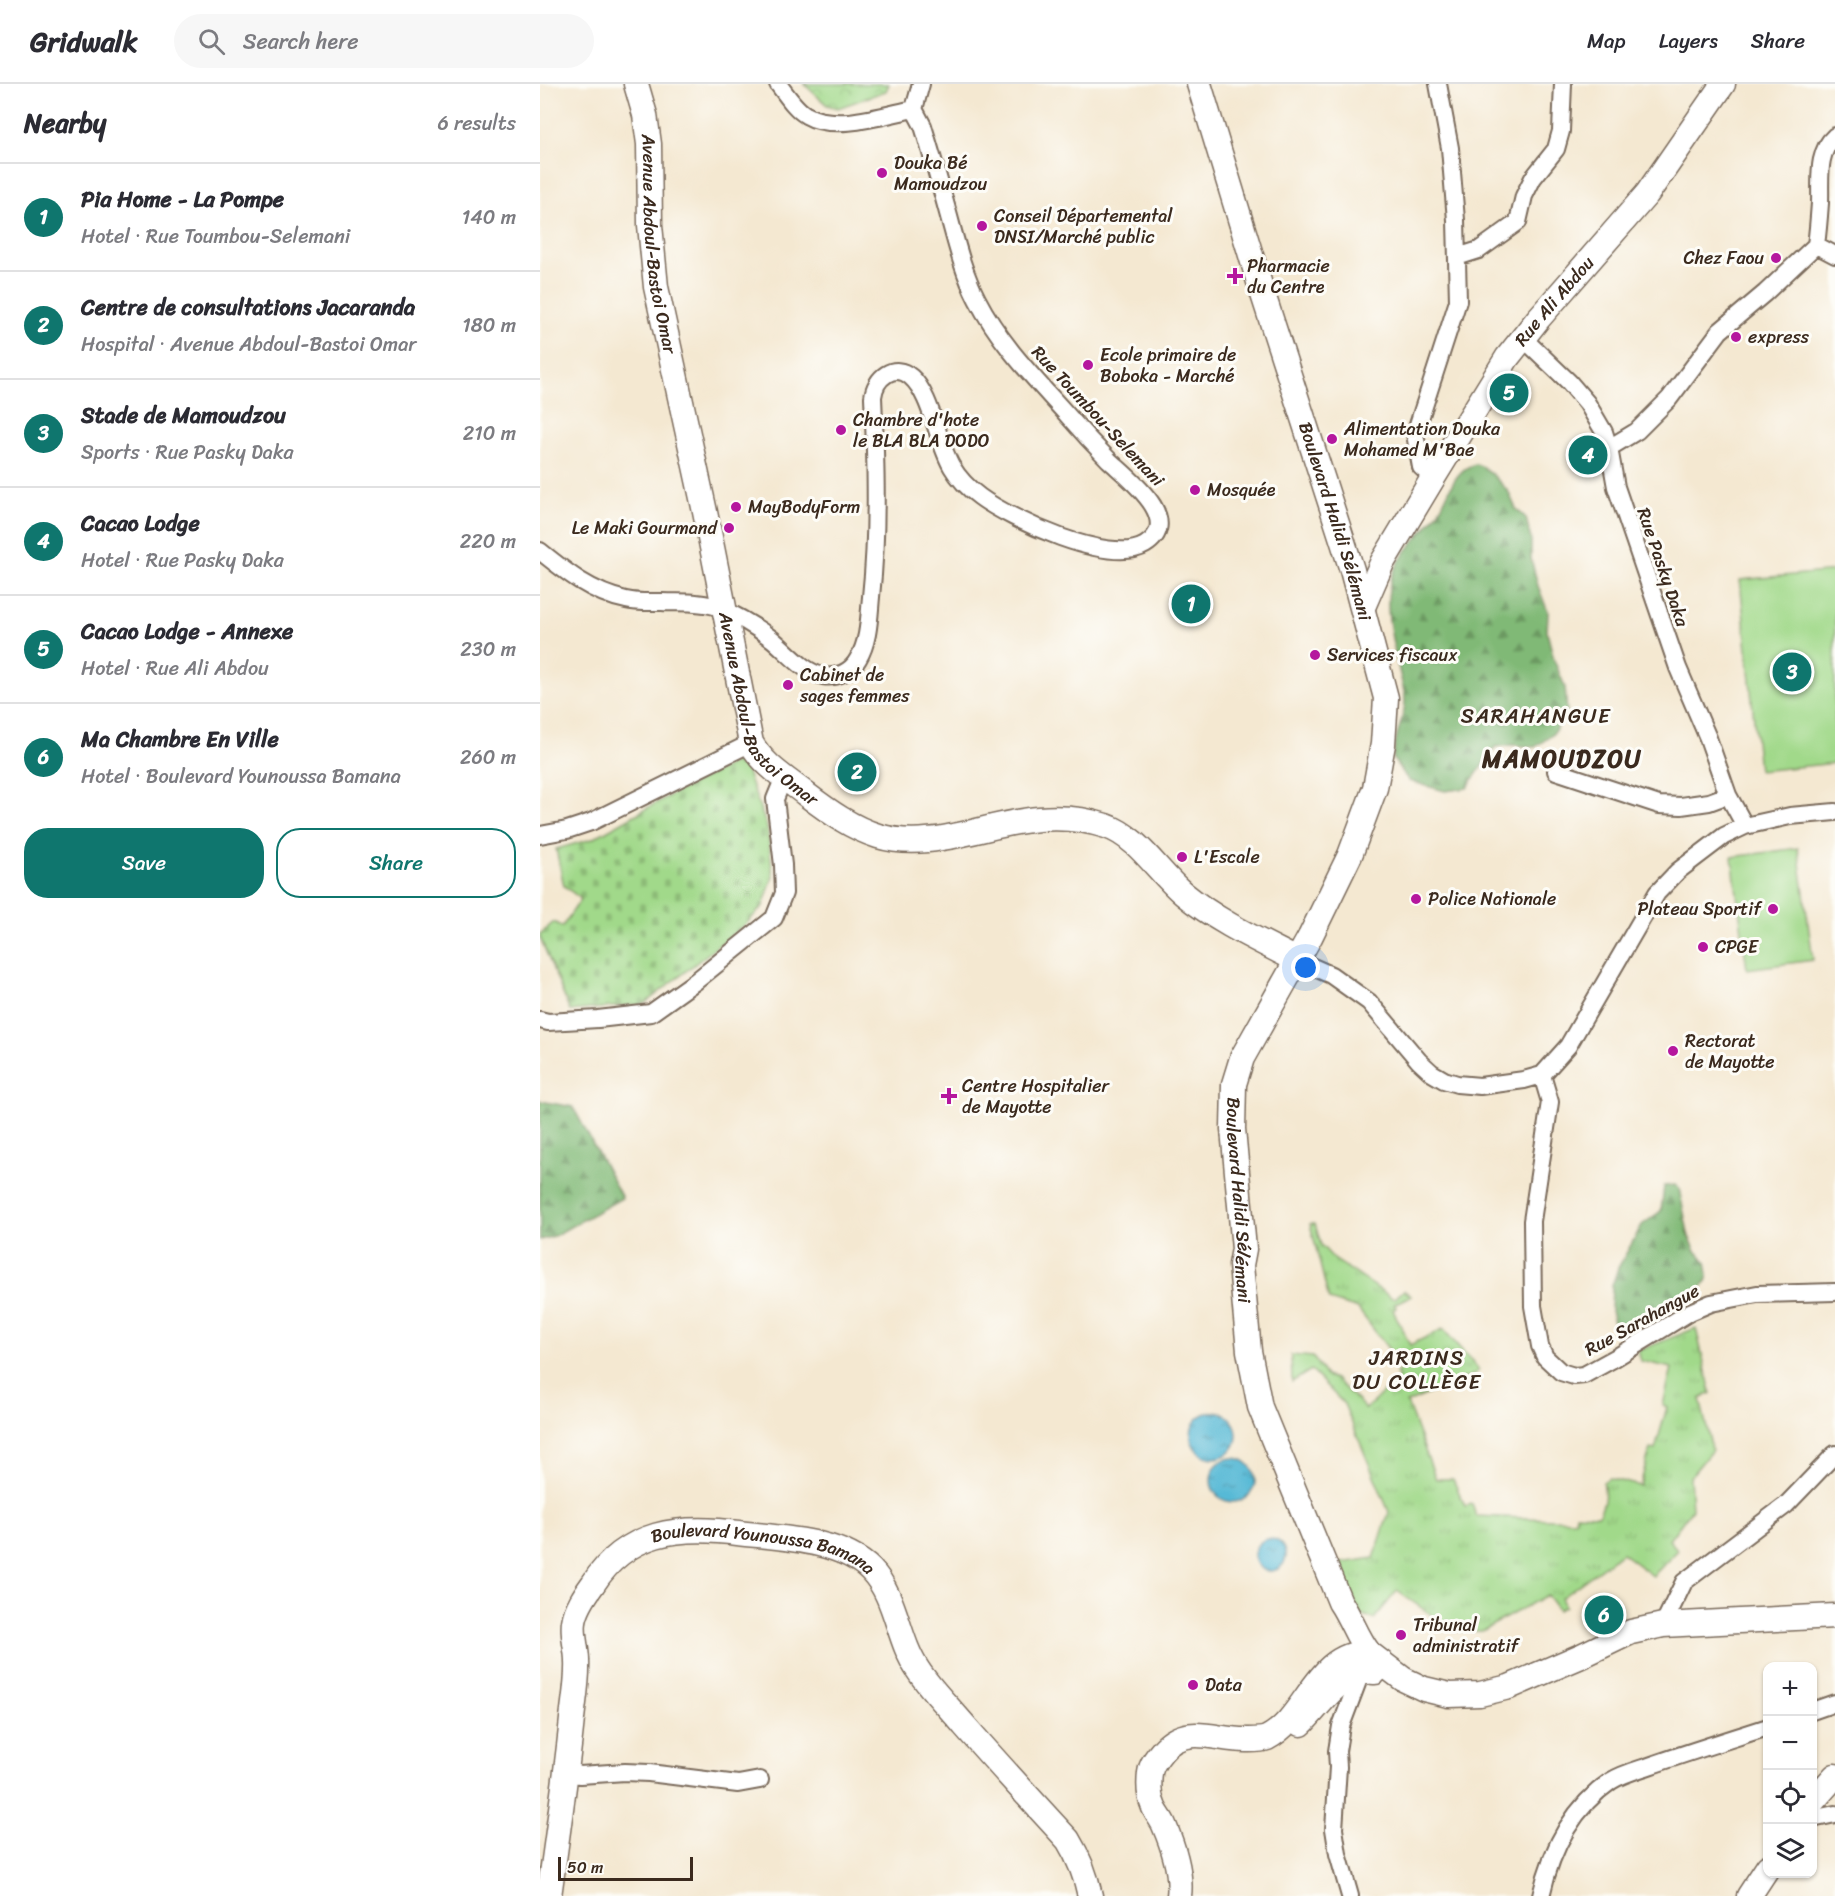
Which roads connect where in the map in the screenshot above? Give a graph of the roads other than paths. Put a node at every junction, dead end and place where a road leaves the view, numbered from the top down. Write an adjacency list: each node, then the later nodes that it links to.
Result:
1 (636, 84): 20 (street, Avenue Abdoul-Bastoi Omar)
2 (778, 84): 8 (street)
3 (921, 84): 8 (street)
4 (1199, 84): 18 (street, Boulevard Halidi Sélémani)
5 (1438, 84): 12 (street)
6 (1563, 84): 12 (street)
7 (1723, 84): 13 (street, Rue Ali Abdou)
8 (915, 109): 20 (street, Rue Toumbou-Selemani)
9 (1835, 136): 10 (street)
10 (1816, 245): 11 (street); 14 (street)
11 (1835, 255)
12 (1457, 257): 15 (street)
13 (1524, 339): 14 (street, Rue Pasky Daka); 15 (street, Rue Ali Abdou)
14 (1609, 448): 24 (street, Rue Pasky Daka)
15 (1432, 478): 17 (street, Rue Ali Abdou)
16 (540, 551): 20 (street)
17 (1382, 563): 18 (street); 19 (street, Rue Ali Abdou)
18 (1352, 570): 19 (street, Boulevard Halidi Sélémani)
19 (1362, 607): 28 (street, Boulevard Halidi Sélémani)
20 (725, 610): 21 (street, Avenue Abdoul-Bastoi Omar)
21 (751, 743): 23 (street, Avenue Abdoul-Bastoi Omar); 27 (street)
22 (1556, 771): 24 (street)
23 (783, 777): 28 (street, Avenue Abdoul-Bastoi Omar); 29 (street)
24 (1728, 795): 26 (street, Rue Pasky Daka)
25 (1835, 812): 26 (street)
26 (1745, 826): 30 (street)
27 (540, 835)
28 (1297, 960): 30 (street); 35 (street, Boulevard Halidi Sélémani)
29 (540, 1020)
30 (1542, 1075): 31 (street, Rue Sarahangue)
31 (1835, 1292)
32 (1835, 1454): 34 (street)
33 (1835, 1616): 34 (street)
34 (1664, 1625): 35 (street)
35 (1358, 1661): 48 (street); 49 (street)
36 (1835, 1703): 37 (street)
37 (1817, 1709)
38 (1763, 1728): 50 (street)
39 (566, 1773): 41 (street); 46 (street, Boulevard Younoussa Bamana); 47 (street, Boulevard Younoussa Bamana)
40 (1835, 1776): 42 (street)
41 (760, 1780)
42 (1817, 1796)
43 (1835, 1814): 44 (street)
44 (1817, 1818)
45 (1763, 1873): 51 (street)
46 (549, 1896)
47 (1090, 1896)
48 (1179, 1896)
49 (1350, 1896)
50 (1541, 1896)
51 (1749, 1896)

